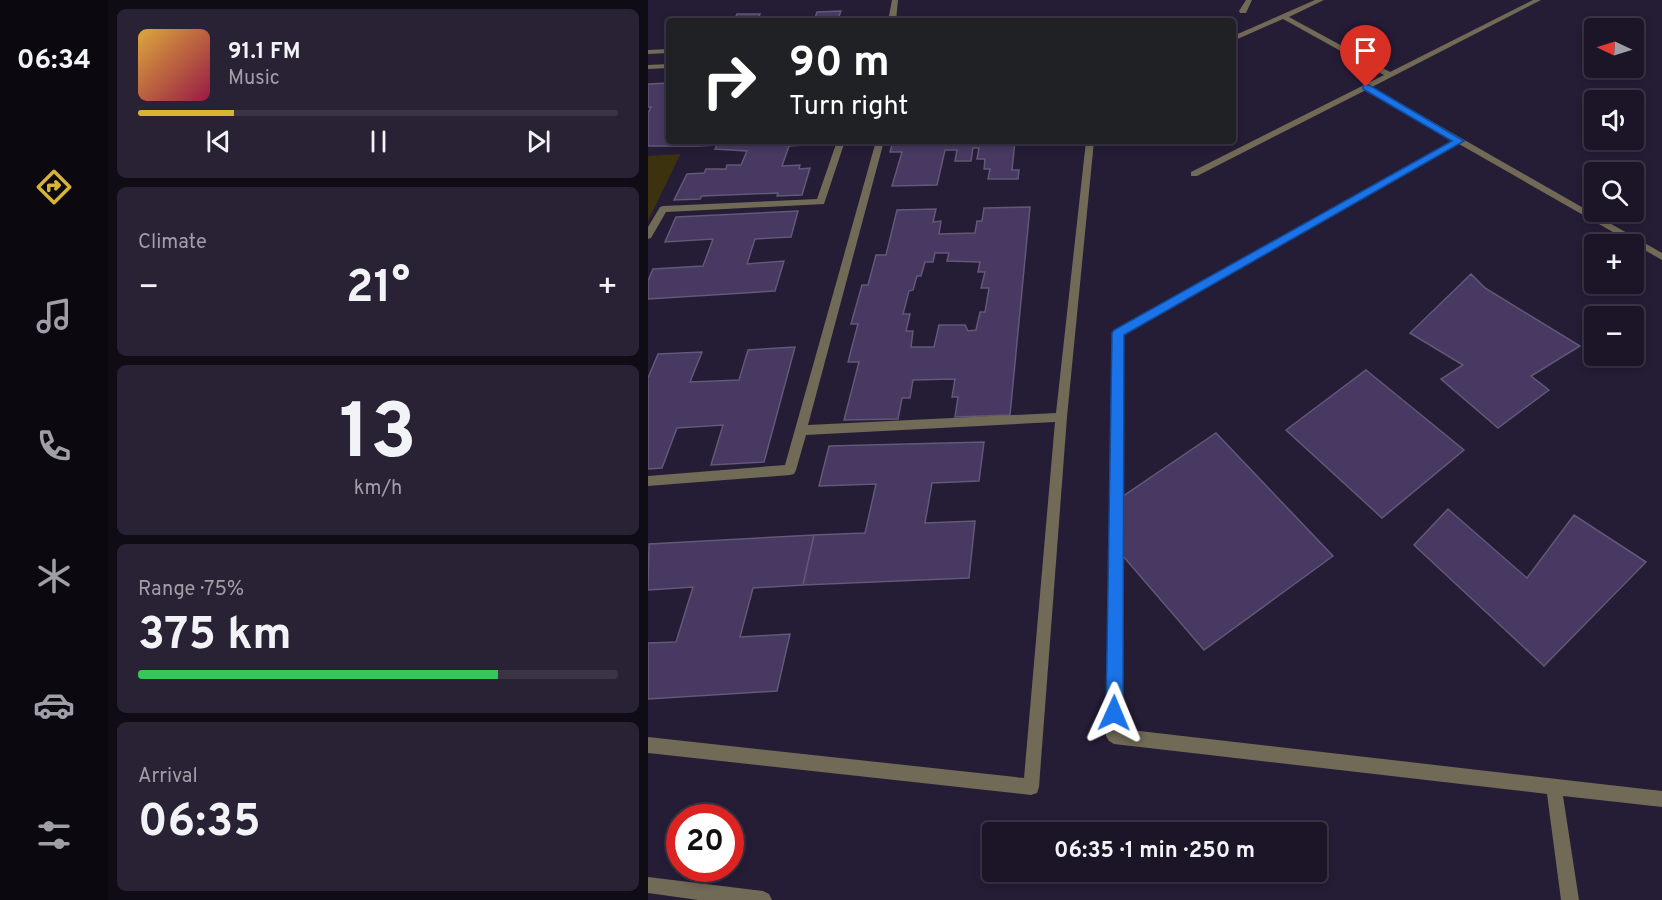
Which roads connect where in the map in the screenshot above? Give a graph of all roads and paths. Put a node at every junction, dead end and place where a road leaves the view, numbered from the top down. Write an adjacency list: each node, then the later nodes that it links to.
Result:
1 (895, 0): 7 (street)
2 (1249, 0): 5 (street)
3 (1321, 0): 6 (street)
4 (1538, 0): 13 (street)
5 (1244, 11)
6 (1284, 17): 8 (street); 13 (street)
7 (892, 18)
8 (1236, 38)
9 (666, 51): 10 (street)
10 (648, 52)
11 (666, 66): 12 (street)
12 (648, 67)
13 (1390, 75): 14 (street)
14 (1366, 87): 15 (street); 19 (street)
15 (1460, 141): 21 (street); 26 (street)
16 (840, 144): 20 (street)
17 (879, 144): 23 (street)
18 (1090, 144): 22 (street)
19 (1194, 174)
20 (648, 236)
21 (1662, 257)
22 (1061, 417): 23 (street); 25 (street)
23 (803, 430): 24 (street)
24 (648, 481)
25 (648, 745)
26 (1554, 787): 27 (street); 30 (street)
27 (1662, 799)
28 (648, 885): 29 (street)
29 (763, 900)
30 (1570, 900)

